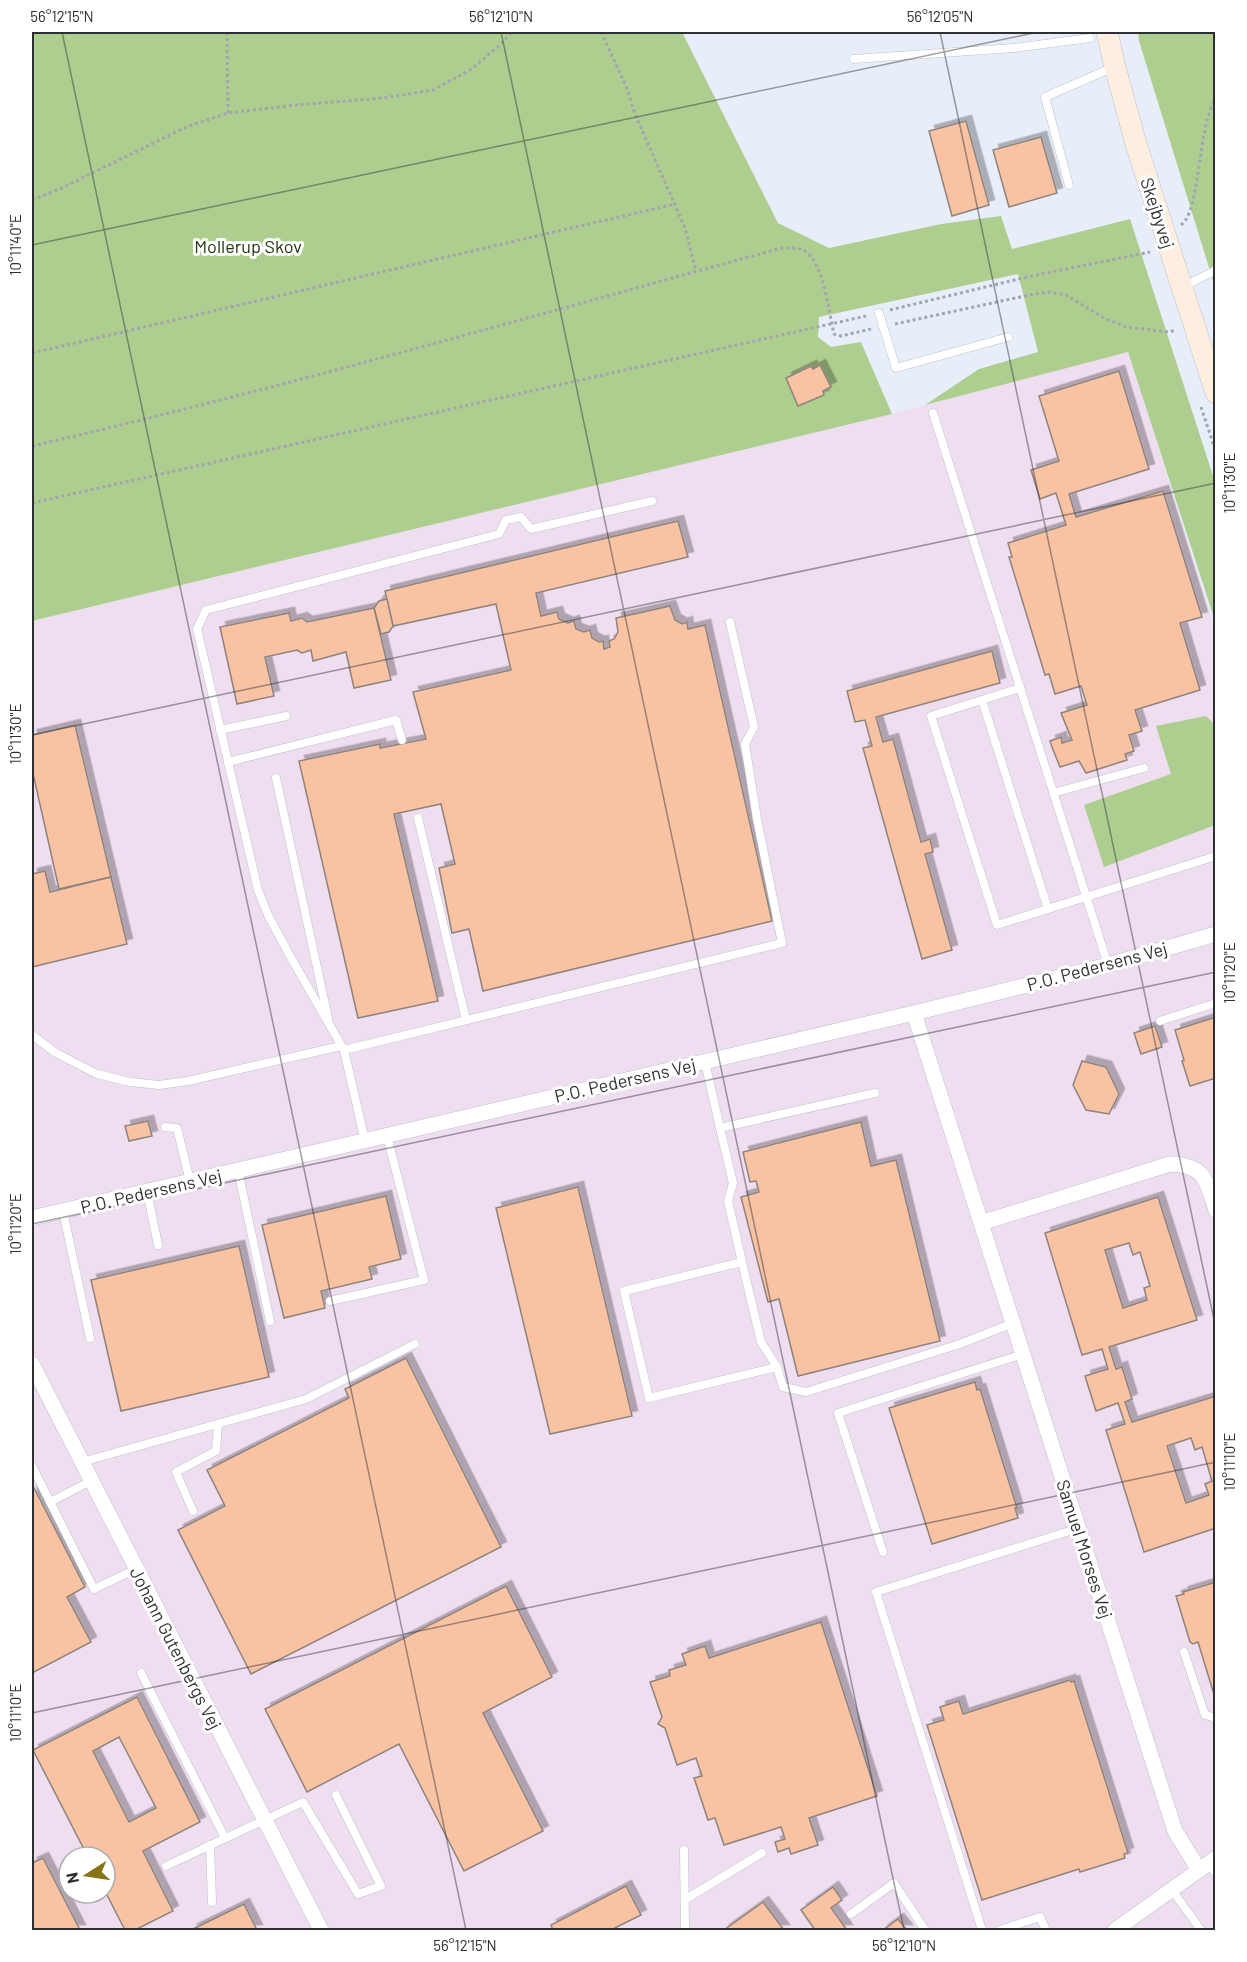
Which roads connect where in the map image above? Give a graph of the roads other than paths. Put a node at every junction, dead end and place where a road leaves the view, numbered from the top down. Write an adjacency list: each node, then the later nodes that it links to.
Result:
1 (1099, 34): 2 (lane); 3 (street, Skejbyvej)
2 (854, 59)
3 (1115, 67): 4 (lane); 6 (street, Skejbyvej)
4 (1069, 185)
5 (1215, 270): 6 (lane)
6 (1182, 288): 9 (street, Skejbyvej)
7 (879, 313): 8 (lane)
8 (1008, 337)
9 (1215, 393)
10 (933, 413): 13 (lane)
11 (652, 501): 16 (lane)
12 (730, 622): 30 (lane)
13 (1020, 688): 14 (lane); 21 (lane)
14 (982, 700): 25 (lane); 25 (lane)
15 (286, 716): 16 (lane)
16 (220, 730): 18 (lane)
17 (402, 740): 18 (lane)
18 (228, 762): 32 (lane)
19 (1144, 768): 21 (lane)
20 (276, 778): 32 (lane)
21 (1053, 793): 24 (lane)
22 (418, 818): 30 (lane)
23 (1215, 856): 24 (lane)
24 (1087, 897): 25 (lane); 27 (lane)
25 (1048, 909)
26 (1215, 934): 27 (street, P.O. Pedersens Vej)
27 (1108, 965): 29 (street, P.O. Pedersens Vej)
28 (1215, 1003): 31 (lane)
29 (914, 1013): 35 (street, P.O. Pedersens Vej); 47 (street, Samuel Morses Vej)
30 (466, 1020): 34 (lane)
31 (1160, 1021)
32 (330, 1026): 34 (lane)
33 (32, 1035): 34 (lane)
34 (342, 1048): 40 (lane)
35 (705, 1062): 38 (lane); 39 (street, P.O. Pedersens Vej)
36 (875, 1093): 38 (lane)
37 (165, 1127): 42 (lane)
38 (720, 1128): 49 (lane)
39 (387, 1136): 40 (street, P.O. Pedersens Vej); 50 (lane)
40 (366, 1141): 41 (street, P.O. Pedersens Vej)
41 (238, 1170): 42 (street, P.O. Pedersens Vej); 51 (lane)
42 (190, 1182): 43 (street, P.O. Pedersens Vej)
43 (147, 1191): 45 (street, P.O. Pedersens Vej); 48 (lane)
44 (1215, 1210): 47 (street)
45 (63, 1211): 46 (street, P.O. Pedersens Vej); 53 (lane)
46 (32, 1218)
47 (981, 1223): 52 (street, Samuel Morses Vej)
48 (158, 1245)
49 (742, 1262): 57 (lane); 57 (lane)
50 (330, 1301)
51 (270, 1321)
52 (1013, 1323): 55 (street, Samuel Morses Vej); 57 (lane)
53 (90, 1338)
54 (415, 1344): 58 (lane)
55 (1023, 1354): 64 (street, Samuel Morses Vej); 65 (lane)
56 (32, 1365): 59 (street, Johann Gutenbergs Vej)
57 (777, 1367)
58 (218, 1424): 59 (lane); 63 (lane)
59 (81, 1462): 61 (street, Johann Gutenbergs Vej)
60 (32, 1466): 62 (lane)
61 (91, 1481): 62 (lane); 66 (street, Johann Gutenbergs Vej)
62 (50, 1502): 66 (lane)
63 (193, 1511)
64 (1079, 1528): 77 (street, Samuel Morses Vej); 85 (lane)
65 (883, 1552)
66 (136, 1569): 71 (street, Johann Gutenbergs Vej)
67 (1184, 1652): 69 (lane)
68 (141, 1673): 72 (lane)
69 (1215, 1718)
70 (336, 1795): 71 (lane)
71 (265, 1821): 72 (lane); 82 (street, Johann Gutenbergs Vej)
72 (225, 1838): 73 (lane)
73 (210, 1845): 76 (lane); 80 (lane)
74 (684, 1850): 79 (lane)
75 (762, 1853): 79 (lane)
76 (166, 1866)
77 (1210, 1866): 78 (street)
78 (1172, 1890): 88 (street); 89 (lane)
79 (686, 1899): 83 (lane)
80 (212, 1902)
81 (850, 1914): 84 (lane)
82 (321, 1930)
83 (685, 1930)
84 (925, 1930)
85 (982, 1930)
86 (1000, 1930): 87 (lane)
87 (1046, 1930)
88 (1115, 1930)
89 (1201, 1930)

